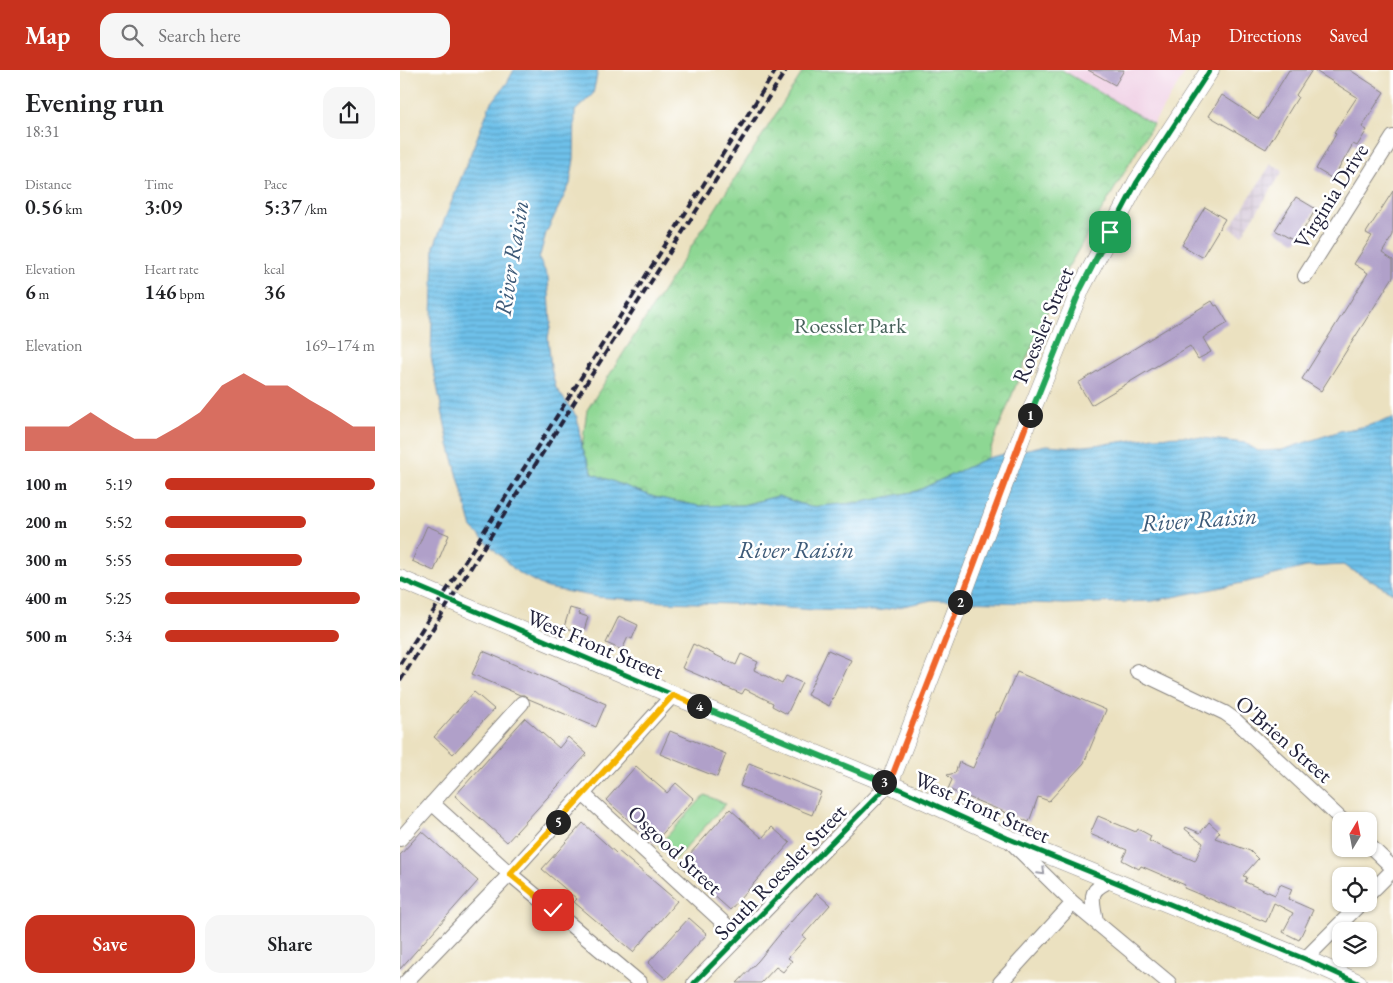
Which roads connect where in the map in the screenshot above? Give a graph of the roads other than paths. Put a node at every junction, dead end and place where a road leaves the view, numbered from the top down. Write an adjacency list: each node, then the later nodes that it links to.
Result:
1 (1210, 70): 8 (street, Roessler Street)
2 (1393, 137): 3 (street, Virginia Drive)
3 (1305, 276)
4 (400, 579): 6 (street, West Front Street)
5 (1137, 671): 11 (street, O'Brien Street)
6 (673, 695): 8 (street, West Front Street); 9 (street)
7 (522, 703): 10 (street)
8 (889, 784): 12 (street, West Front Street); 22 (street, South Roessler Street)
9 (583, 794): 16 (street); 22 (street, Osgood Street)
10 (432, 804): 13 (street); 16 (street)
11 (1334, 812)
12 (1007, 838): 17 (street, West Front Street); 19 (street, one-way to 19)
13 (400, 839)
14 (1378, 854): 15 (street)
15 (1393, 869): 18 (street)
16 (510, 874): 24 (street); 25 (street)
17 (1112, 880): 21 (street); 23 (street, West Front Street)
18 (1377, 886)
19 (1073, 903): 21 (street); 27 (street)
20 (1352, 912): 23 (street)
21 (1096, 921): 28 (street)
22 (739, 937): 26 (street, South Roessler Street)
23 (1305, 959): 29 (street, West Front Street)
24 (405, 983)
25 (640, 983)
26 (694, 983)
27 (1000, 983)
28 (1169, 983)
29 (1358, 983)

